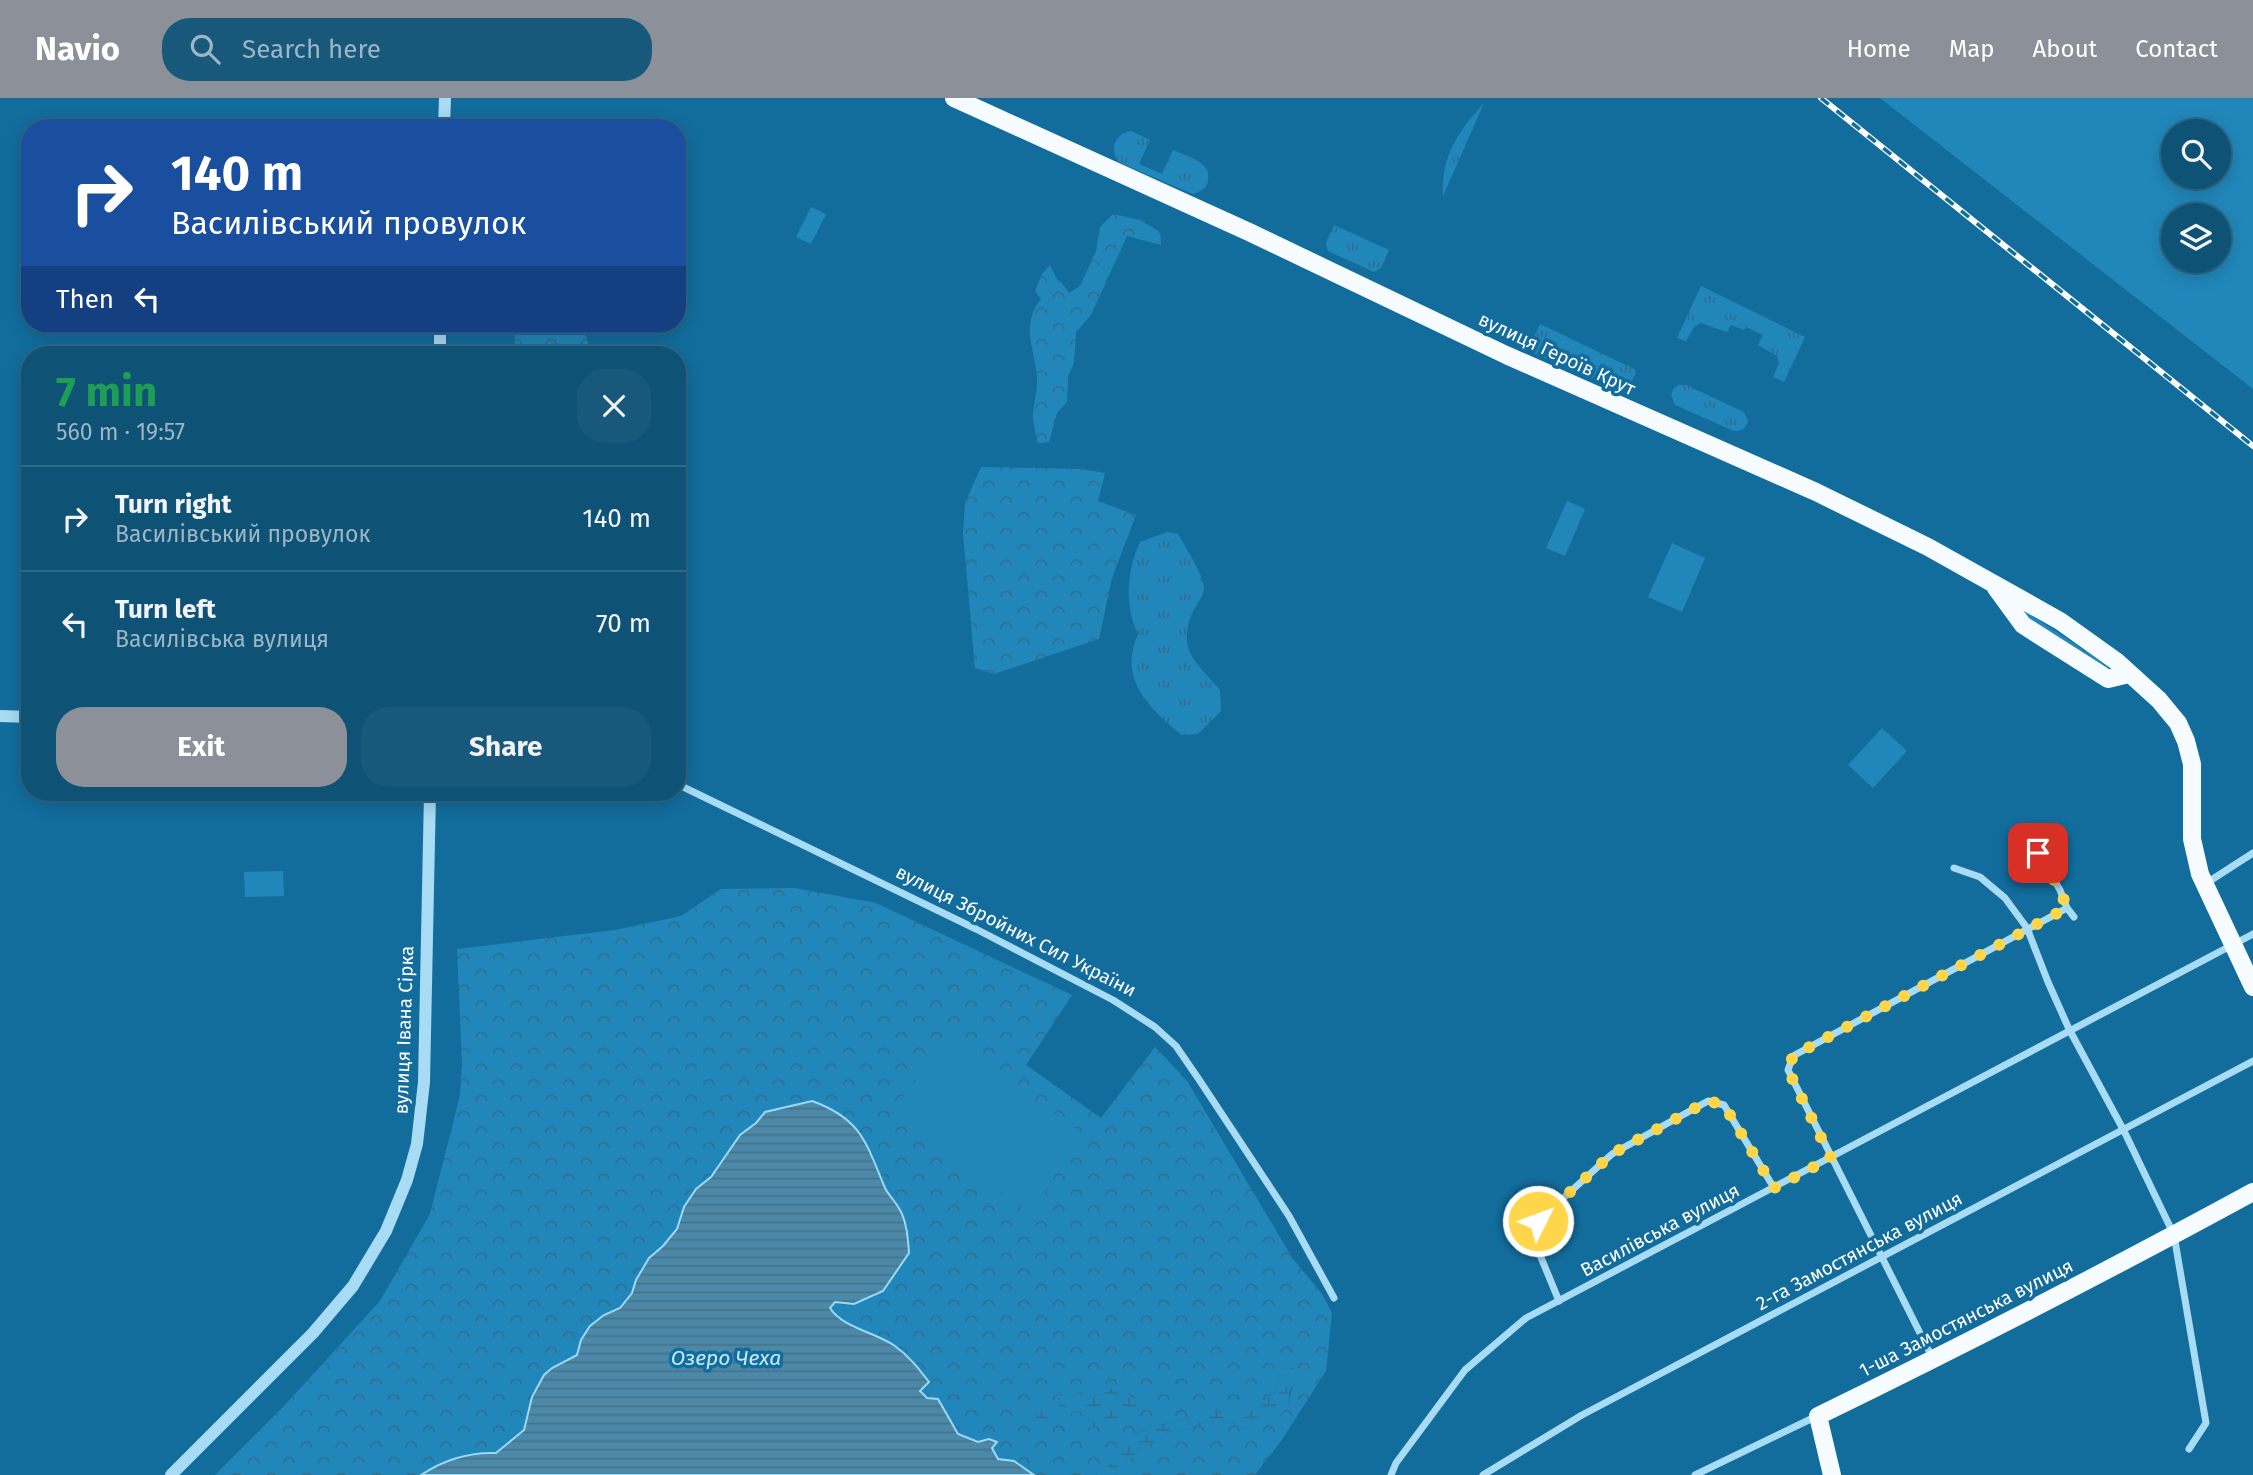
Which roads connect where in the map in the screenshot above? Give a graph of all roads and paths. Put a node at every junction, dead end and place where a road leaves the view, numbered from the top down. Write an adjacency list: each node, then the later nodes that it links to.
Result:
1 (445, 98): 3 (street)
2 (954, 98): 11 (main road, вулиця Героїв Крут)
3 (444, 119)
4 (0, 716): 5 (street)
5 (21, 717)
6 (686, 788): 26 (street, вулиця Збройних Сил України)
7 (430, 801): 31 (street, вулиця Івана Сірка)
8 (2038, 853): 12 (street)
9 (2253, 853): 11 (street)
10 (1954, 868): 14 (street)
11 (2204, 885): 16 (main road, вулиця Героїв Крут)
12 (2067, 908): 13 (street); 14 (street)
13 (2074, 917)
14 (2027, 928): 18 (street); 21 (street)
15 (2253, 934): 16 (street, Василівська вулиця)
16 (2232, 945): 17 (main road, вулиця Героїв Крут); 18 (street, Василівська вулиця)
17 (2253, 987)
18 (2069, 1029): 20 (street); 21 (street, Василівська вулиця)
19 (2253, 1062): 20 (street, 2-га Замостянська вулиця)
20 (2124, 1131): 24 (street); 25 (street, 2-га Замостянська вулиця)
21 (1831, 1158): 22 (street, Василівська вулиця); 25 (street)
22 (1774, 1188): 27 (street, Василівська вулиця); 27 (street)
23 (2253, 1192): 24 (main road, 1-ша Замостянська вулиця)
24 (2174, 1235): 28 (main road, 1-ша Замостянська вулиця); 30 (street)
25 (1881, 1258): 28 (street); 33 (street, 2-га Замостянська вулиця)
26 (1334, 1298)
27 (1559, 1301): 32 (street, Василівська вулиця)
28 (1933, 1359): 29 (main road, 1-ша Замостянська вулиця)
29 (1818, 1416): 34 (street, 1-ша Замостянська вулиця); 35 (main road)
30 (2189, 1449)
31 (171, 1475)
32 (1391, 1475)
33 (1483, 1475)
34 (1695, 1475)
35 (1832, 1475)

